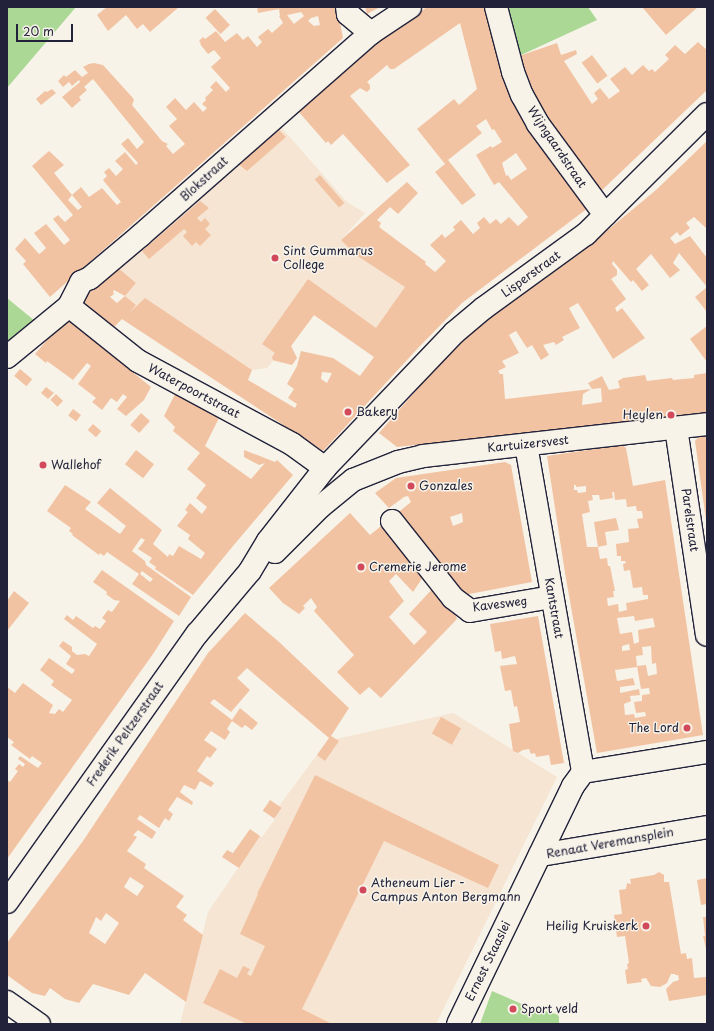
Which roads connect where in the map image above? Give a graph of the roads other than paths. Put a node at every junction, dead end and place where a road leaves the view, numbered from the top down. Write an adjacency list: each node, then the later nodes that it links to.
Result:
1 (347, 7): 4 (street)
2 (410, 7): 4 (street, Blokstraat)
3 (496, 7): 6 (street, Wijngaardstraat)
4 (371, 33): 7 (street, Blokstraat)
5 (707, 114): 6 (street, Lisperstraat)
6 (605, 215): 11 (street, Lisperstraat)
7 (69, 306): 8 (street, Blokstraat); 13 (street, Waterpoortstraat)
8 (7, 357)
9 (707, 424): 10 (street, Kartuizersvest)
10 (676, 428): 12 (street, Kartuizersvest); 20 (street, Parelstraat)
11 (356, 436): 13 (street, Lisperstraat); 14 (street)
12 (526, 445): 14 (street, Kartuizersvest); 19 (street, Kantstraat)
13 (325, 468): 16 (street); 18 (street, Frederik Peltzerstraat)
14 (374, 470): 15 (street, Kartuizersvest)
15 (353, 480): 16 (street, Frederik Peltzerstraat)
16 (320, 506): 18 (street, Frederik Peltzerstraat)
17 (392, 521): 19 (street, Kavesweg)
18 (250, 571): 25 (street, Frederik Peltzerstraat)
19 (552, 597): 22 (street, Kantstraat)
20 (707, 635)
21 (707, 752): 22 (street)
22 (583, 772): 24 (street, Renaat Veremansplein)
23 (707, 827): 24 (street, Renaat Veremansplein)
24 (540, 855): 28 (street, Ernest Staaslei)
25 (7, 902)
26 (7, 1002): 27 (street)
27 (40, 1024)
28 (458, 1024)

